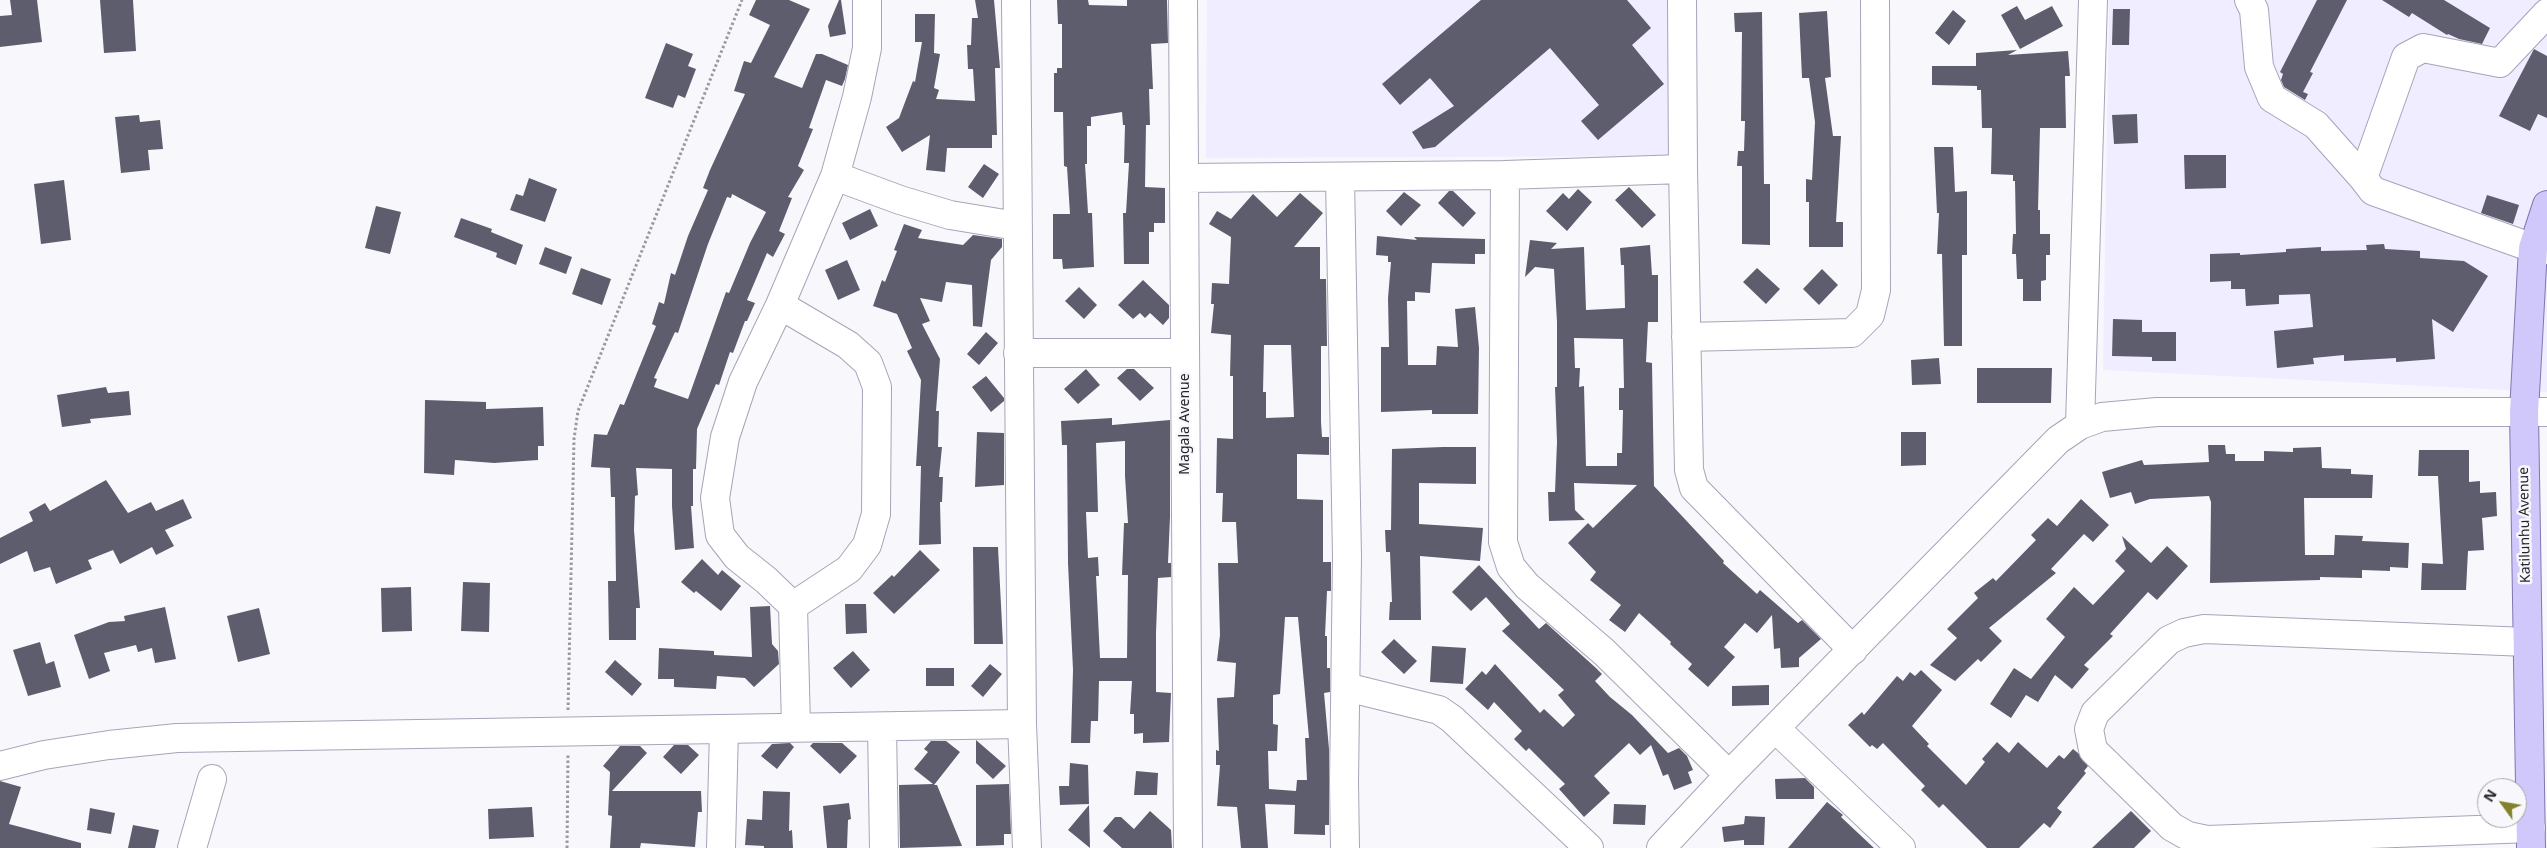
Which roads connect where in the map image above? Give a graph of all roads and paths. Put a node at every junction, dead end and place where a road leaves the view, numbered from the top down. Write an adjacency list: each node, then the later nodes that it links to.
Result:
1 (742, 0): 34 (path)
2 (867, 0): 12 (street)
3 (1016, 0): 17 (street)
4 (1183, 0): 13 (street, Magala Avenue)
5 (1682, 0): 10 (street)
6 (1876, 0): 20 (street)
7 (2092, 0): 24 (street)
8 (2249, 0): 15 (street)
9 (2547, 13): 15 (street)
10 (1683, 169): 11 (street); 20 (street)
11 (1505, 175): 14 (street); 36 (street)
12 (834, 176): 17 (street); 19 (street)
13 (1185, 178): 14 (street); 21 (street, Magala Avenue)
14 (1340, 178): 28 (street)
15 (2363, 178): 18 (street)
16 (2547, 205): 18 (main road, Katilunhu Avenue)
17 (1017, 226): 22 (street)
18 (2540, 249): 23 (main road, Katilunhu Avenue)
19 (780, 305): 25 (street); 25 (street)
20 (1686, 336): 27 (street)
21 (1184, 353): 22 (street); 45 (street, Magala Avenue)
22 (1018, 354): 29 (street)
23 (2536, 412): 24 (street); 26 (main road, Katilunhu Avenue)
24 (2080, 425): 27 (street)
25 (793, 606): 30 (street)
26 (2527, 642): 38 (main road, Katilunhu Avenue); 38 (street)
27 (1853, 650): 33 (street)
28 (1346, 687): 46 (street); 47 (street)
29 (1022, 724): 31 (street); 44 (street)
30 (796, 727): 31 (street); 32 (street)
31 (882, 727): 43 (street)
32 (724, 729): 34 (street); 42 (street)
33 (1776, 729): 36 (street); 48 (street)
34 (568, 733): 35 (street); 41 (path)
35 (0, 766)
36 (1729, 775): 39 (street)
37 (212, 779): 40 (street)
38 (2531, 838)
39 (1674, 844)
40 (192, 848)
41 (567, 848)
42 (721, 848)
43 (884, 848)
44 (1027, 848)
45 (1188, 848)
46 (1346, 848)
47 (1589, 848)
48 (1901, 848)

